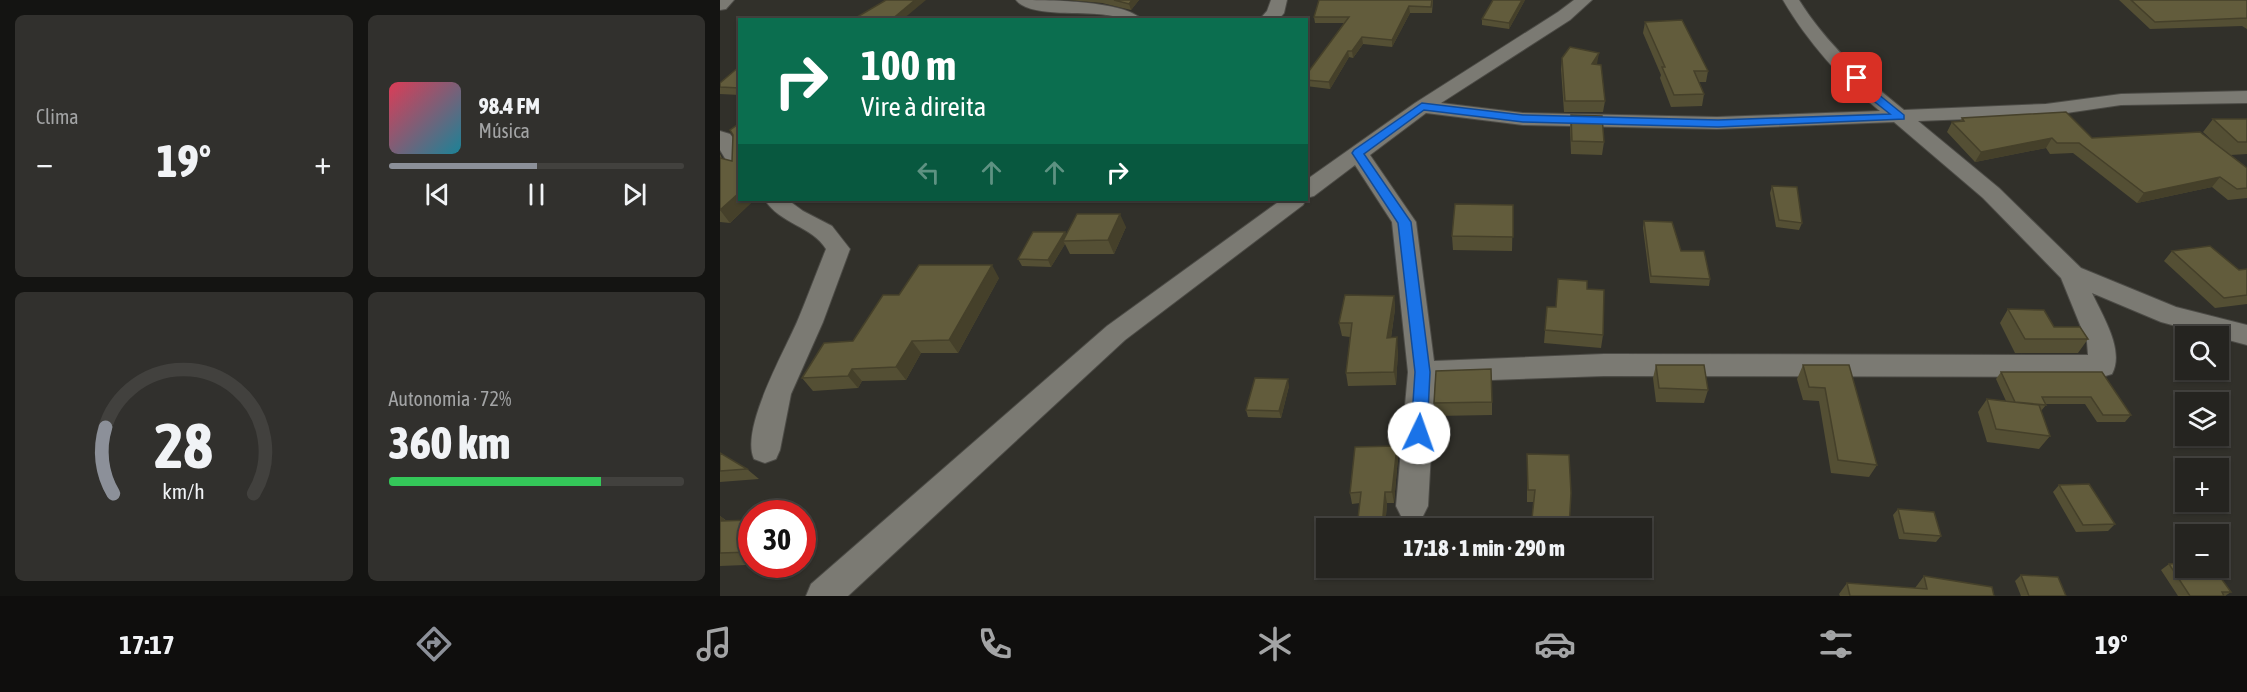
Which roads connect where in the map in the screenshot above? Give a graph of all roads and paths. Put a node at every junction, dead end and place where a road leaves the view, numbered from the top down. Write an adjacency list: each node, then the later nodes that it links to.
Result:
1 (726, 0): 6 (street)
2 (1024, 0): 7 (street)
3 (1279, 0): 8 (street)
4 (1584, 0): 10 (street)
5 (1791, 0): 11 (street)
6 (720, 5)
7 (1131, 18)
8 (1269, 18)
9 (2247, 97): 11 (street)
10 (1422, 107): 11 (street); 13 (street)
11 (1901, 117): 18 (street)
12 (720, 137): 14 (street)
13 (1358, 153): 15 (street); 20 (street)
14 (738, 162)
15 (1308, 190)
16 (777, 201): 21 (street)
17 (1294, 201): 23 (street)
18 (2072, 274): 19 (street); 20 (street)
19 (2247, 335)
20 (1422, 372): 22 (street)
21 (765, 450)
22 (1412, 506)
23 (822, 596)

